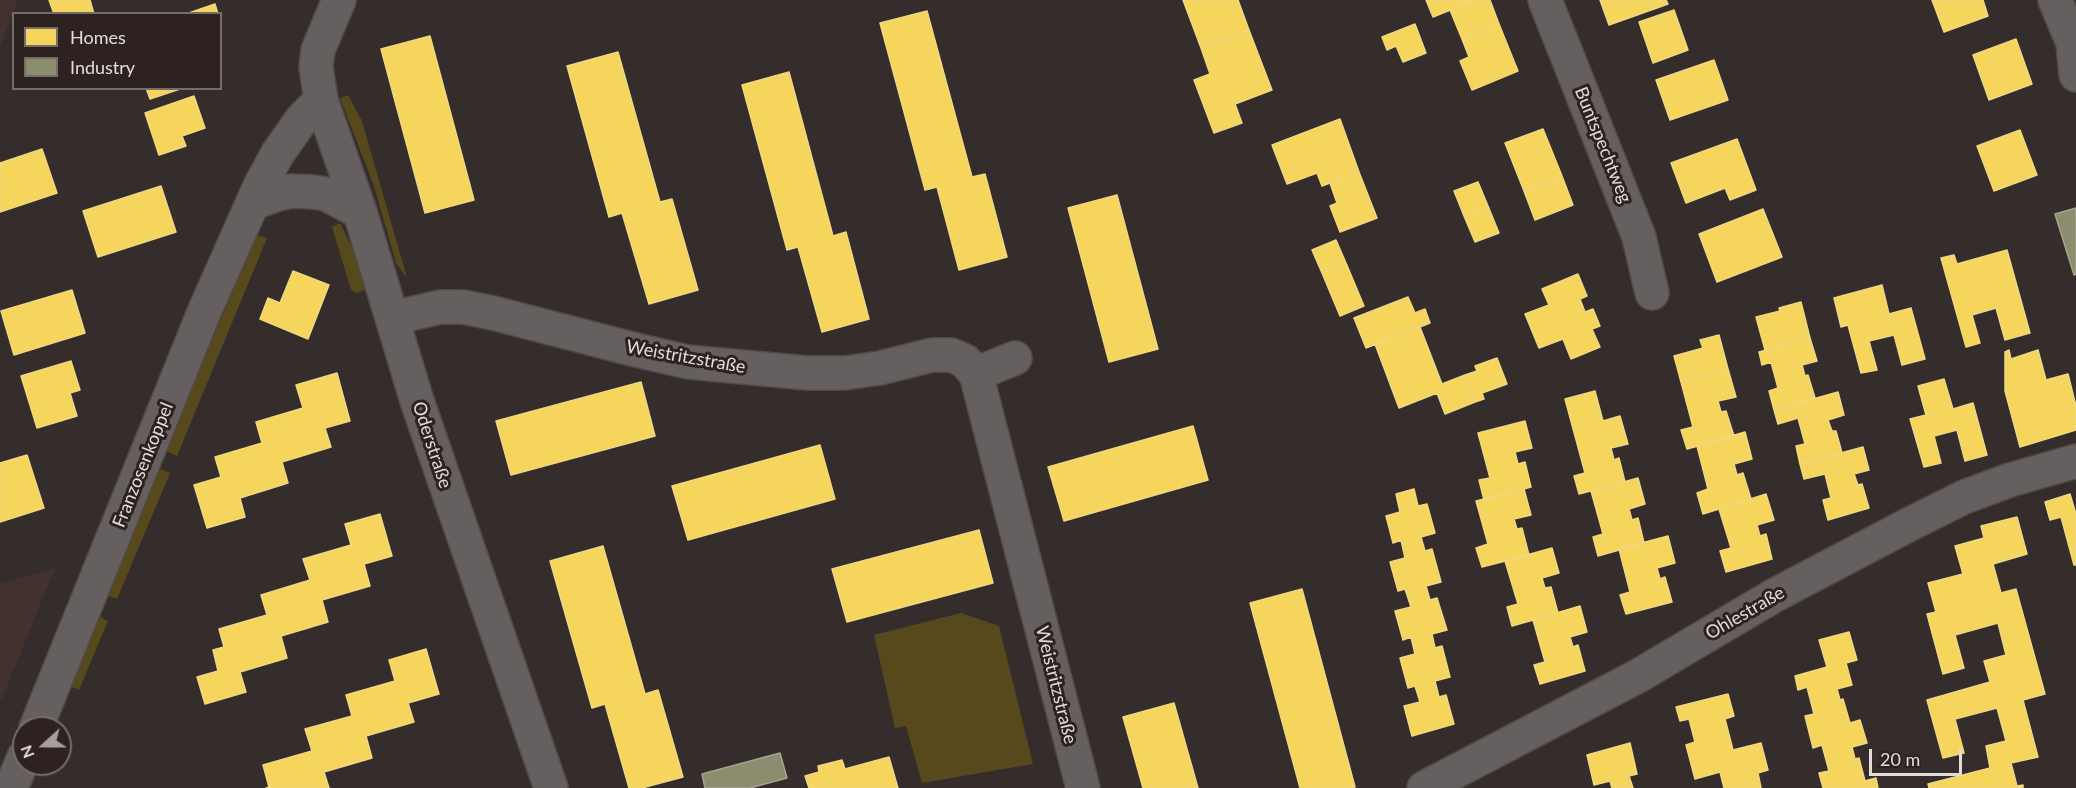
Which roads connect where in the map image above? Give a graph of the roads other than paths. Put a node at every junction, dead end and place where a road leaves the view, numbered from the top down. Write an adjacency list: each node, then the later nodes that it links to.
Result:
1 (339, 0): 5 (street)
2 (1545, 0): 8 (street, Buntspechtweg)
3 (2055, 0): 4 (street)
4 (2075, 55)
5 (321, 100): 6 (street, Franzosenkoppel); 7 (street, Oderstraße)
6 (253, 203): 7 (street); 13 (street, Franzosenkoppel)
7 (360, 212): 9 (street, Oderstraße)
8 (1652, 293)
9 (393, 318): 11 (street, Weistritzstraße); 14 (street, Oderstraße)
10 (1015, 357): 11 (street)
11 (976, 374): 15 (street, Weistritzstraße)
12 (2076, 461): 16 (street, Ohlestraße)
13 (41, 716)
14 (551, 788)
15 (1083, 788)
16 (1424, 788)

